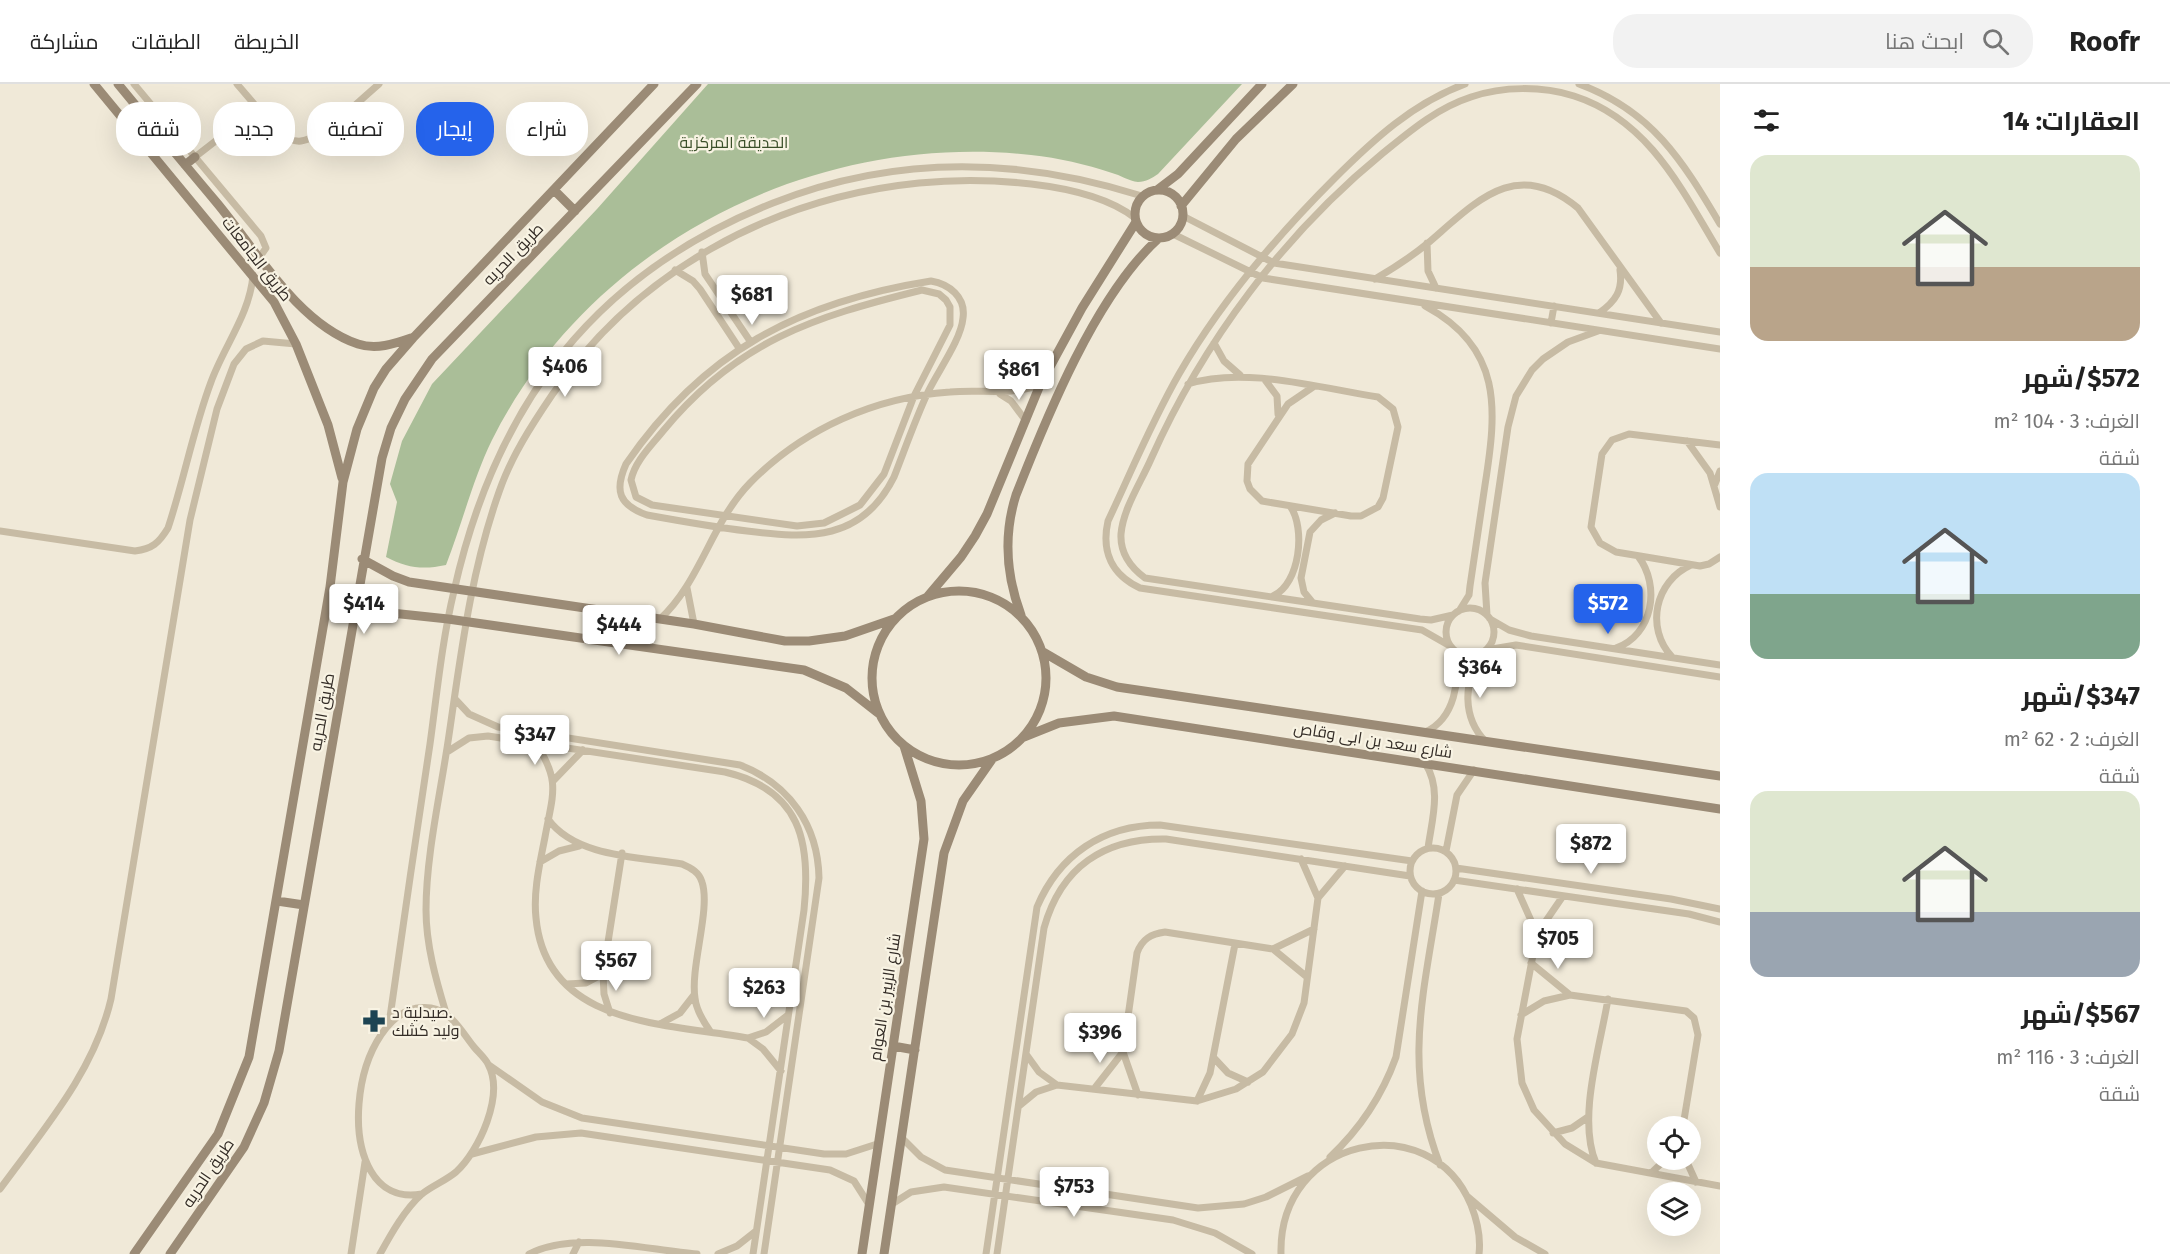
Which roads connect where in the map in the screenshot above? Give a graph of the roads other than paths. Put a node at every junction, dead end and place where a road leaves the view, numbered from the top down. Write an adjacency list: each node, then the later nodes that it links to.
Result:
1 (94, 84): 35 (street, طريق الجامعات)
2 (118, 84): 18 (street, طريق الجامعات)
3 (134, 84): 16 (street)
4 (237, 84): 13 (street)
5 (379, 84): 14 (street)
6 (654, 84): 20 (street, طريق الحريه)
7 (697, 84): 23 (street, طريق الحريه)
8 (1262, 84): 21 (street)
9 (1293, 84): 24 (street)
10 (1466, 84): 12 (street); 33 (street)
11 (1579, 84): 17 (street)
12 (1472, 96): 19 (street); 34 (street)
13 (253, 102)
14 (295, 140)
15 (213, 143): 16 (street)
16 (195, 157): 18 (street); 32 (street)
17 (1682, 164): 19 (street); 26 (street)
18 (185, 165): 32 (street, طريق الجامعات)
19 (1671, 172): 31 (street)
20 (554, 190): 23 (street); 52 (street, طريق الحريه)
21 (1157, 190): 22 (street); 24 (street)
22 (1142, 196): 25 (street); 91 (street)
23 (575, 211): 87 (street, طريق الحريه)
24 (1182, 212): 27 (street); 33 (street)
25 (1135, 220): 28 (street); 30 (street); 61 (street)
26 (1720, 224)
27 (1173, 234): 28 (street); 38 (street)
28 (1158, 239): 101 (street)
29 (1427, 243): 36 (street); 41 (street); 42 (street)
30 (702, 252): 37 (street); 53 (street)
31 (1720, 253)
32 (259, 258): 35 (street); 52 (street, طريق الجامعات)
33 (1260, 258): 34 (street); 38 (street)
34 (1274, 263): 40 (street); 41 (street)
35 (246, 267): 39 (street, طريق الجامعات)
36 (1620, 267): 47 (street); 49 (street)
37 (675, 270): 56 (street); 92 (street)
38 (1248, 272): 40 (street); 95 (street)
39 (253, 275): 55 (street, طريق الجامعات); 66 (street)
40 (1263, 278): 44 (street); 54 (street)
41 (1374, 279): 42 (street)
42 (1436, 288): 45 (street)
43 (839, 302): 46 (street); 53 (street); 63 (street)
44 (1420, 303): 48 (street); 99 (street)
45 (1554, 306): 47 (street); 48 (street)
46 (841, 310): 65 (street); 71 (street)
47 (1599, 313): 49 (street)
48 (1551, 323): 50 (street)
49 (1661, 323): 51 (street)
50 (1599, 331): 57 (street); 102 (street)
51 (1720, 332)
52 (413, 338): 75 (street, طريق الحريه)
53 (750, 341): 56 (street)
54 (1214, 343): 58 (street); 60 (street)
55 (296, 344): 67 (street); 75 (street, طريق الجامعات)
56 (739, 348): 70 (street)
57 (1720, 349)
58 (1240, 375): 59 (street); 60 (street)
59 (1264, 379): 62 (street); 68 (street)
60 (1188, 384): 89 (street)
61 (1040, 385): 64 (street); 69 (street)
62 (1313, 387): 68 (street); 79 (street)
63 (927, 394): 64 (street); 65 (street); 81 (street)
64 (1000, 394): 69 (street)
65 (914, 396): 80 (street); 80 (street)
66 (203, 404): 67 (street); 82 (street)
67 (217, 409): 208 (street)
68 (1278, 417): 77 (street)
69 (1026, 421): 93 (street)
70 (654, 425): 71 (street); 81 (street)
71 (662, 432): 80 (street)
72 (1687, 441): 73 (street); 76 (street); 85 (street)
73 (1720, 445)
74 (1720, 471): 76 (street)
75 (343, 482): 149 (street, طريق الحريه)
76 (1715, 484): 78 (street)
77 (1290, 506): 79 (street); 83 (street)
78 (1720, 507)
79 (1335, 513): 84 (street)
80 (722, 517): 81 (street)
81 (717, 528): 90 (street)
82 (0, 531)
83 (1296, 554): 84 (street); 94 (street)
84 (1305, 556): 96 (street)
85 (1638, 556): 88 (street); 97 (street)
86 (1720, 556): 88 (street)
87 (362, 560): 91 (street); 100 (street, طريق الحريه)
88 (1691, 565): 98 (street)
89 (1210, 587): 94 (street); 95 (street)
90 (687, 588): 104 (street); 107 (street)
91 (454, 590): 92 (street); 103 (street)
92 (471, 592): 104 (street); 106 (street)
93 (928, 596): 101 (street); 105 (street)
94 (1271, 597): 96 (street)
95 (1209, 598): 108 (street)
96 (1313, 603): 99 (street)
97 (1649, 605): 98 (street); 109 (street)
98 (1659, 607): 112 (street)
99 (1456, 613): 102 (street); 108 (street)
100 (354, 614): 103 (street); 150 (street, طريق الحريه)
101 (1022, 617): 111 (street)
102 (1488, 617): 109 (street); 110 (street)
103 (448, 619): 106 (street); 168 (street)
104 (660, 619): 107 (street)
105 (894, 619): 107 (street); 116 (street)
106 (466, 621): 115 (street); 116 (street)
107 (694, 624)
108 (1452, 648): 110 (street); 117 (street)
109 (1615, 648): 112 (street)
110 (1485, 651): 114 (street); 120 (street)
111 (1043, 652): 117 (street, شارع سعد بن ابى وقاص); 118 (street)
112 (1672, 657): 113 (street)
113 (1720, 665)
114 (1720, 677)
115 (455, 699): 121 (street); 124 (street)
116 (879, 714): 122 (street)
117 (1421, 734): 120 (street, شارع سعد بن ابى وقاص)
118 (1024, 736): 126 (street); 127 (street, شارع سعد بن ابى وقاص)
119 (535, 742): 123 (street); 124 (street); 130 (street)
120 (1487, 744): 129 (street, شارع سعد بن ابى وقاص)
121 (623, 746): 125 (street); 191 (street)
122 (904, 746): 126 (street); 172 (street, شارع الزبير بن العوام)
123 (583, 750): 125 (street); 130 (street)
124 (447, 752): 164 (street)
125 (621, 756): 166 (street)
126 (993, 758): 173 (street)
127 (1425, 763): 128 (street, شارع سعد بن ابى وقاص); 134 (street)
128 (1474, 770): 131 (street, شارع سعد بن ابى وقاص); 135 (street)
129 (1720, 776)
130 (554, 780): 132 (street)
131 (1720, 809)
132 (548, 819): 133 (street); 139 (street)
133 (580, 846): 136 (street); 139 (street)
134 (1428, 848): 135 (street); 138 (street)
135 (1446, 851): 141 (street)
136 (621, 854): 158 (street); 161 (street)
137 (1301, 859): 140 (street); 148 (street); 175 (street)
138 (1412, 861): 142 (street); 203 (street)
139 (540, 862): 160 (street)
140 (1345, 866): 142 (street); 148 (street)
141 (1456, 868): 143 (street); 151 (street)
142 (1410, 876): 145 (street)
143 (1454, 880): 144 (street); 146 (street)
144 (1517, 889): 147 (street); 154 (street)
145 (1422, 891): 146 (street); 196 (street)
146 (1439, 894): 198 (street)
147 (1563, 896): 152 (street); 154 (street)
148 (1318, 898): 153 (street)
149 (276, 901): 150 (street); 220 (street, طريق الحريه)
150 (304, 905): 221 (street, طريق الحريه)
151 (1720, 909)
152 (1720, 922)
153 (1314, 929): 156 (street); 159 (street)
154 (1536, 934): 157 (street)
155 (1235, 944): 156 (street); 174 (street); 176 (street)
156 (1273, 949): 159 (street)
157 (1531, 963): 162 (street); 167 (street)
158 (603, 974): 160 (street); 165 (street)
159 (1307, 977): 179 (street)
160 (566, 984): 165 (street)
161 (694, 995): 169 (street); 170 (street)
162 (1570, 995): 163 (street); 167 (street)
163 (1608, 999): 185 (street); 186 (street)
164 (446, 1013): 168 (street); 177 (street)
165 (610, 1013): 169 (street)
166 (788, 1015): 171 (street); 178 (street)
167 (1521, 1015): 187 (street)
168 (389, 1024): 193 (street)
169 (660, 1024): 170 (street)
170 (710, 1031): 171 (street)
171 (748, 1038): 178 (street)
172 (893, 1046): 173 (street); 189 (street, شارع الزبير بن العوام)
173 (915, 1050): 188 (street)
174 (1123, 1052): 181 (street); 182 (street)
175 (1026, 1054): 180 (street); 184 (street)
176 (1214, 1058): 179 (street); 183 (street)
177 (489, 1065): 190 (street); 192 (street)
178 (781, 1071): 190 (street)
179 (1248, 1082): 183 (street)
180 (1057, 1085): 181 (street); 184 (street)
181 (1094, 1089): 182 (street)
182 (1138, 1095): 183 (street)
183 (1197, 1101)
184 (1019, 1106): 204 (street)
185 (1685, 1116)
186 (1588, 1117): 187 (street); 197 (street)
187 (1553, 1133): 197 (street)
188 (902, 1138): 203 (street); 214 (street)
189 (877, 1144): 191 (street); 213 (street, شارع الزبير بن العوام)
190 (769, 1146): 191 (street); 194 (street)
191 (780, 1148): 195 (street)
192 (472, 1155): 194 (street); 209 (street)
193 (366, 1160): 209 (street); 222 (street)
194 (767, 1160): 195 (street); 215 (street)
195 (777, 1162): 213 (street); 229 (street)
196 (1324, 1162): 198 (street); 202 (street)
197 (1596, 1163): 201 (street)
198 (1440, 1165): 211 (street)
199 (1654, 1170): 201 (street)
200 (1691, 1170): 205 (street)
201 (1651, 1173): 205 (street)
202 (1308, 1176): 204 (street); 235 (street)
203 (997, 1178): 204 (street); 210 (street)
204 (1008, 1180): 212 (street)
205 (1696, 1182)
206 (1701, 1183): 207 (street)
207 (1720, 1186)
208 (0, 1189)
209 (422, 1194): 223 (street)
210 (994, 1195): 212 (street); 214 (street); 232 (street)
211 (1467, 1195): 236 (street); 237 (street)
212 (1005, 1196): 233 (street); 234 (street)
213 (868, 1203): 230 (street, شارع الزبير بن العوام)
214 (892, 1204): 231 (street)
215 (756, 1231): 227 (street); 228 (street)
216 (579, 1242): 217 (street); 218 (street); 224 (street)
217 (633, 1248): 219 (street); 225 (street)
218 (534, 1253)
219 (680, 1253): 226 (street)
220 (134, 1254)
221 (170, 1254)
222 (351, 1254)
223 (380, 1254)
224 (573, 1254)
225 (640, 1254)
226 (697, 1254)
227 (718, 1254)
228 (753, 1254)
229 (764, 1254)
230 (862, 1254)
231 (884, 1254)
232 (986, 1254)
233 (997, 1254)
234 (1252, 1254)
235 (1281, 1254)
236 (1479, 1254)
237 (1545, 1254)

